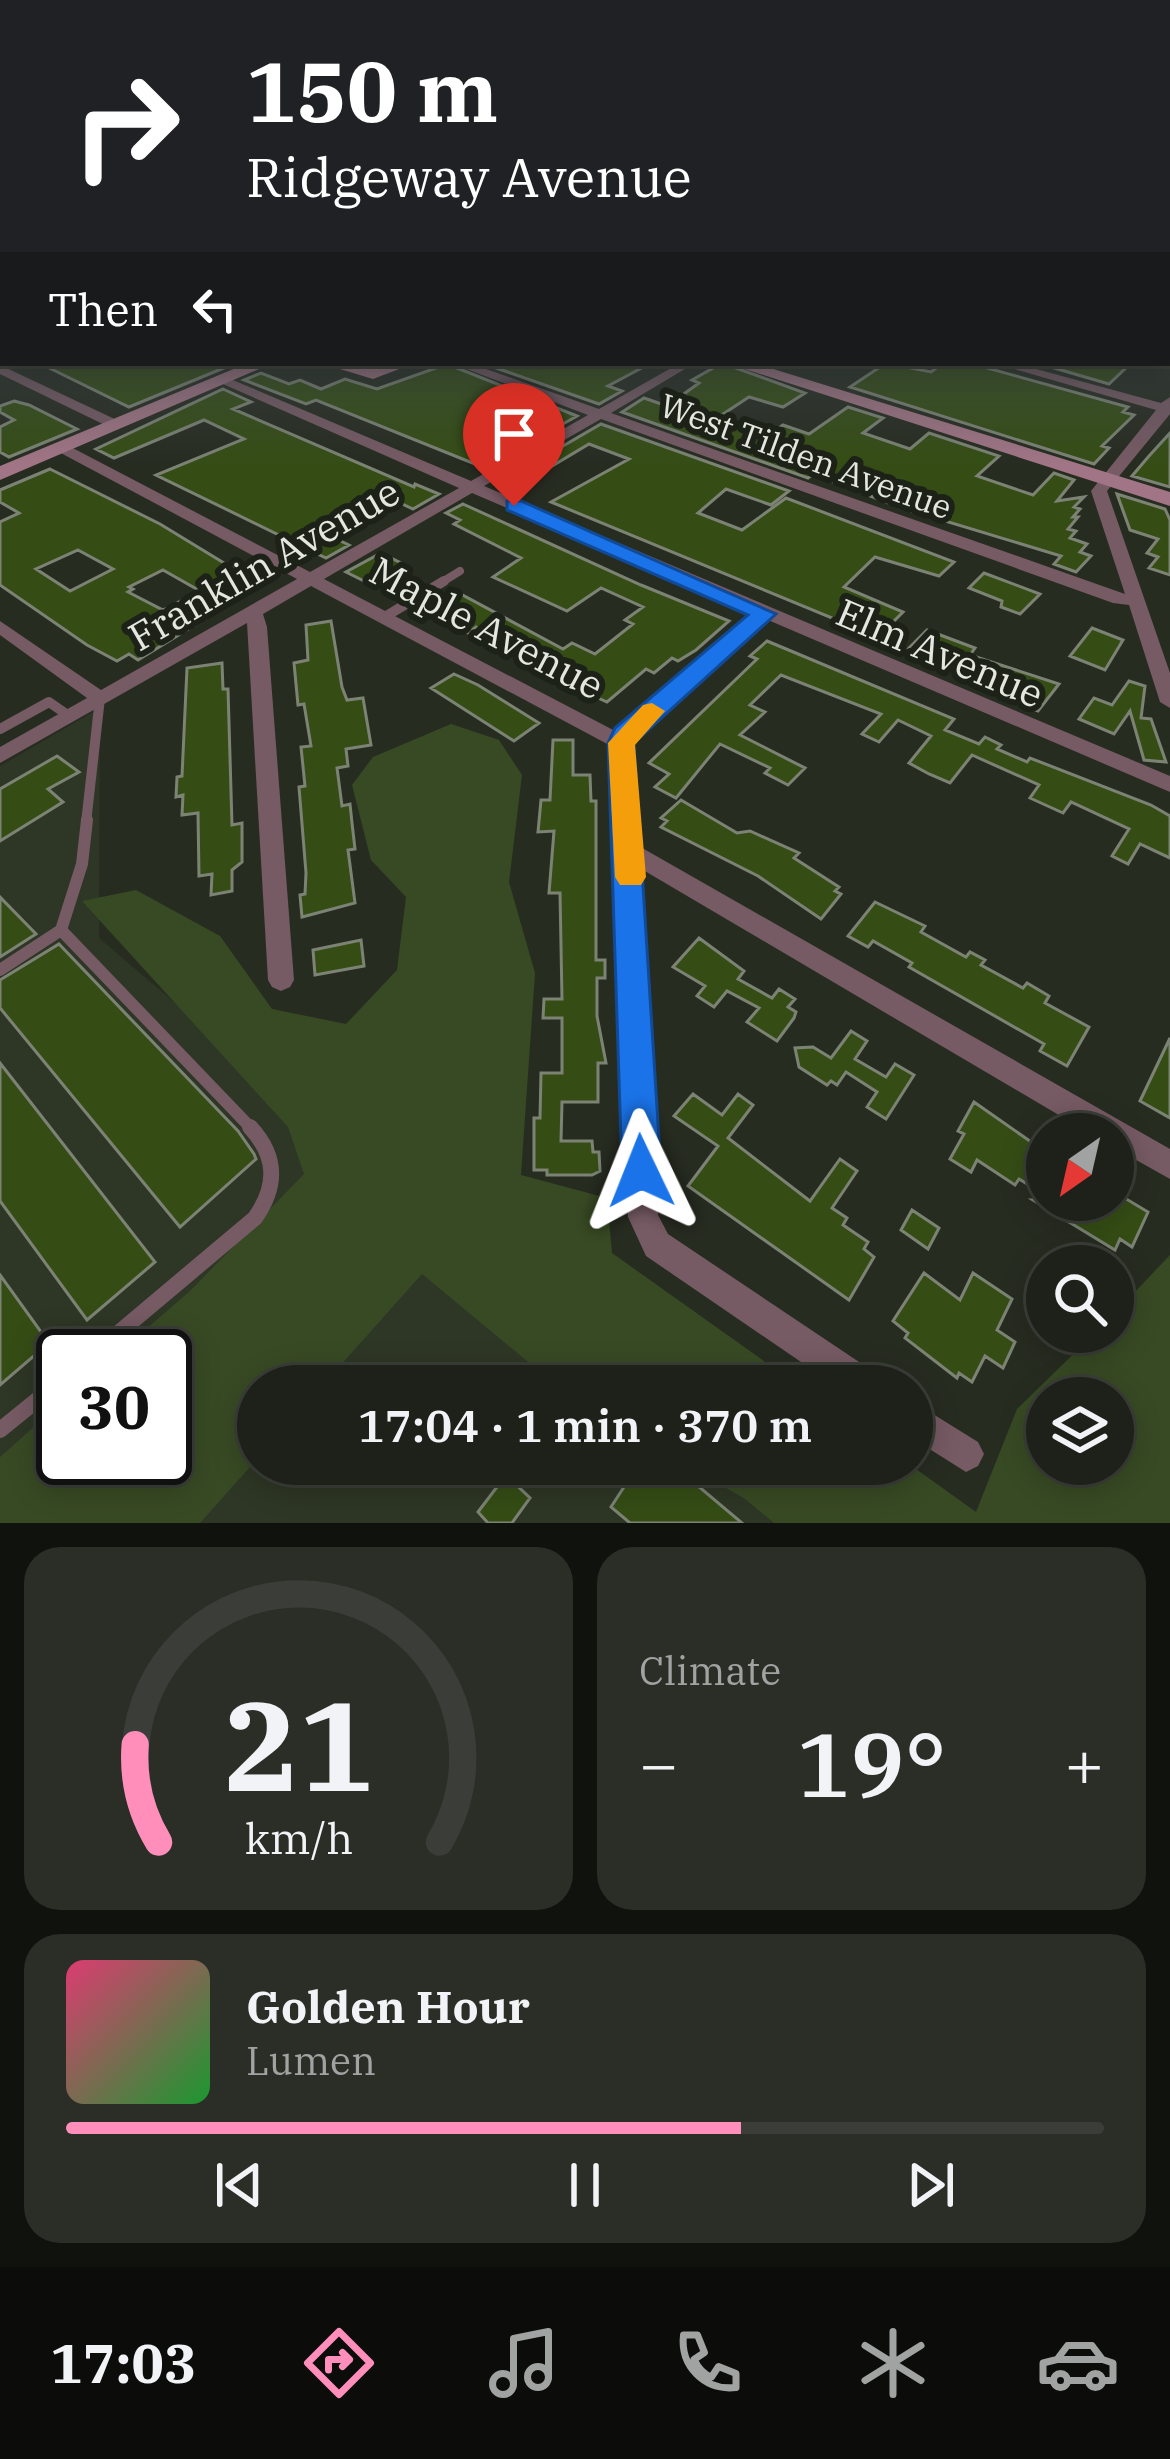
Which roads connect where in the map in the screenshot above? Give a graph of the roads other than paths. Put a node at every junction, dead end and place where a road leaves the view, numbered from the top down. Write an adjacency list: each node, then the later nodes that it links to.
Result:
1 (258, 366): 9 (street)
2 (342, 366): 3 (street)
3 (396, 366)
4 (465, 366): 11 (street, West Tilden Avenue)
5 (684, 366): 11 (street, Franklin Avenue)
6 (745, 366): 15 (street)
7 (1012, 366): 10 (street)
8 (0, 369): 12 (street)
9 (223, 381): 12 (street); 16 (street, Elm Avenue)
10 (1168, 406): 15 (street)
11 (600, 415): 16 (street, Franklin Avenue); 20 (street, West Tilden Avenue)
12 (116, 425): 13 (street)
13 (62, 448): 14 (street); 19 (street, Maple Avenue)
14 (0, 474)
15 (1105, 479): 17 (street); 20 (street)
16 (472, 488): 19 (street, Franklin Avenue); 22 (street, Elm Avenue)
17 (1170, 499)
18 (460, 571): 23 (lane)
19 (310, 578): 21 (street, Franklin Avenue); 23 (street, Maple Avenue)
20 (1136, 601): 26 (street)
21 (253, 612): 25 (street, Franklin Avenue); 35 (street)
22 (764, 614): 29 (street); 31 (street, Elm Avenue)
23 (383, 617): 29 (street, Maple Avenue)
24 (0, 626): 25 (street)
25 (100, 698): 27 (street, Franklin Avenue); 33 (lane)
26 (1170, 702)
27 (69, 716): 28 (lane); 30 (street, Franklin Avenue)
28 (0, 729)
29 (621, 743): 32 (street)
30 (0, 756)
31 (1170, 785)
32 (630, 851): 36 (street); 38 (street)
33 (62, 930): 34 (lane); 37 (lane)
34 (0, 970)
35 (280, 980)
36 (1170, 1165)
37 (124, 1329)
38 (834, 1365)
39 (36, 1401): 40 (lane)
40 (0, 1430)
41 (933, 1432): 42 (street)
42 (966, 1454)

